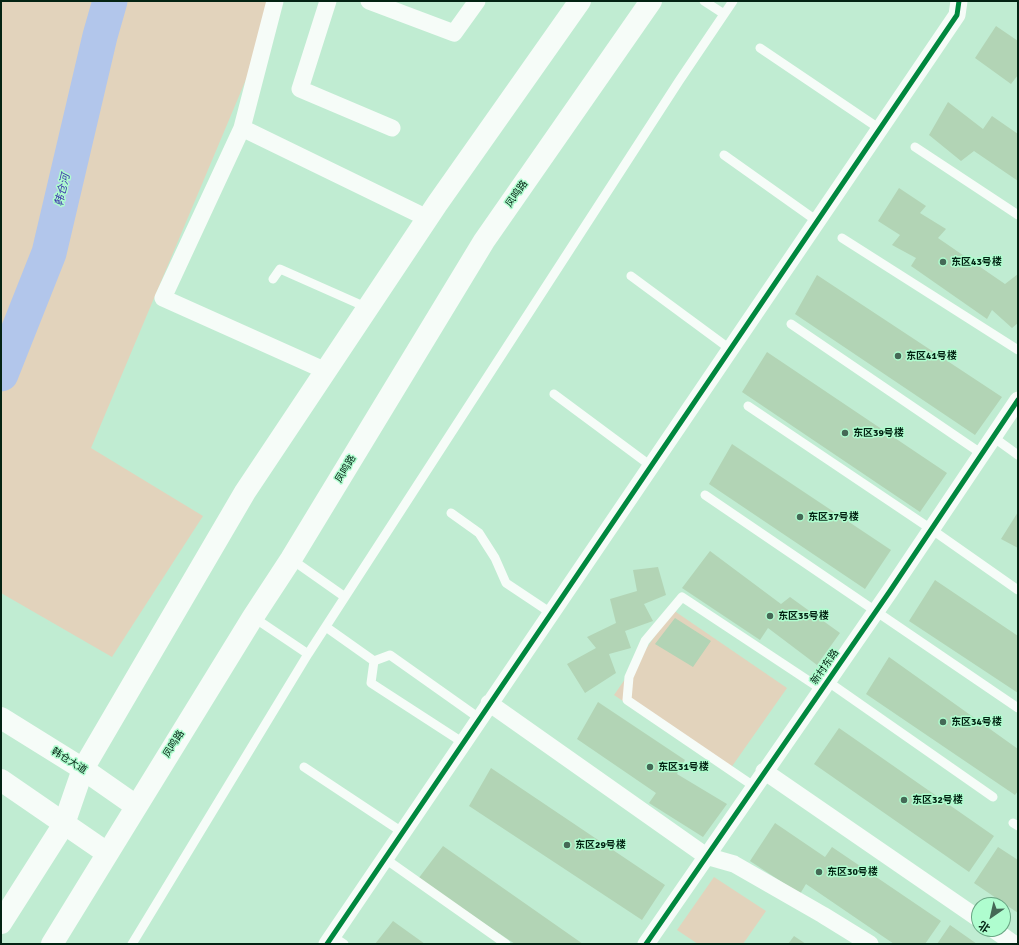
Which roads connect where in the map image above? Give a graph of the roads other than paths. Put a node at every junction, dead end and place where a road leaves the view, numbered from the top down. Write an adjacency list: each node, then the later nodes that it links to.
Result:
1 (275, 1): 12 (street)
2 (328, 1): 13 (street)
3 (369, 1): 4 (street)
4 (477, 1)
5 (580, 1): 18 (main road)
6 (651, 1): 38 (main road, 凤鸣路)
7 (704, 1): 10 (lane)
8 (733, 1): 10 (lane)
9 (959, 1): 14 (street)
10 (724, 14): 40 (lane)
11 (760, 48): 14 (lane)
12 (242, 128): 18 (street); 27 (street)
13 (392, 128)
14 (880, 129): 19 (street)
15 (915, 147): 17 (lane)
16 (724, 154): 19 (lane)
17 (1018, 215)
18 (427, 218): 23 (main road)
19 (817, 221): 25 (street)
20 (842, 238): 26 (lane)
21 (630, 276): 25 (lane)
22 (273, 279): 23 (lane)
23 (368, 308): 27 (main road)
24 (791, 324): 32 (lane)
25 (730, 349): 34 (street)
26 (1018, 350)
27 (326, 370): 54 (main road)
28 (554, 394): 34 (lane)
29 (1018, 400): 31 (street, 新村东路)
30 (748, 406): 37 (lane)
31 (993, 438): 32 (street, 新村东路); 33 (lane)
32 (982, 454): 37 (street, 新村东路)
33 (1018, 455)
34 (651, 466): 42 (street)
35 (705, 495): 41 (lane)
36 (451, 514): 42 (lane)
37 (931, 529): 39 (lane); 41 (street, 新村东路)
38 (291, 559): 40 (lane); 43 (main road, 凤鸣路)
39 (1018, 590)
40 (345, 597): 44 (lane)
41 (876, 610): 47 (street, 新村东路); 49 (lane)
42 (551, 613): 48 (street)
43 (253, 616): 45 (lane); 59 (main road, 凤鸣路)
44 (326, 626): 45 (lane); 46 (lane)
45 (308, 654): 70 (lane)
46 (374, 661): 51 (lane); 52 (lane)
47 (824, 685): 55 (street, 新村东路); 57 (lane); 58 (lane)
48 (489, 703): 51 (street); 63 (street)
49 (1018, 708)
50 (1, 718): 54 (main road, 韩仓大道)
51 (479, 718): 52 (street)
52 (462, 742): 61 (street)
53 (304, 767): 61 (lane)
54 (83, 769): 59 (main road, 韩仓大道); 60 (main road)
55 (764, 771): 57 (street, 新村东路); 65 (street)
56 (1, 780): 60 (main road)
57 (755, 787): 63 (street, 新村东路)
58 (993, 797)
59 (136, 806): 62 (main road, 凤鸣路)
60 (64, 824): 62 (main road); 66 (main road)
61 (402, 832): 64 (street)
62 (107, 853): 69 (main road, 凤鸣路)
63 (706, 856): 72 (street, 新村东路); 73 (street)
64 (384, 858): 68 (street); 71 (lane)
65 (971, 914)
66 (1, 923)
67 (1004, 937): 74 (street)
68 (334, 941)
69 (52, 944)
70 (132, 944)
71 (506, 944)
72 (646, 944)
73 (870, 944)
74 (1014, 944)

